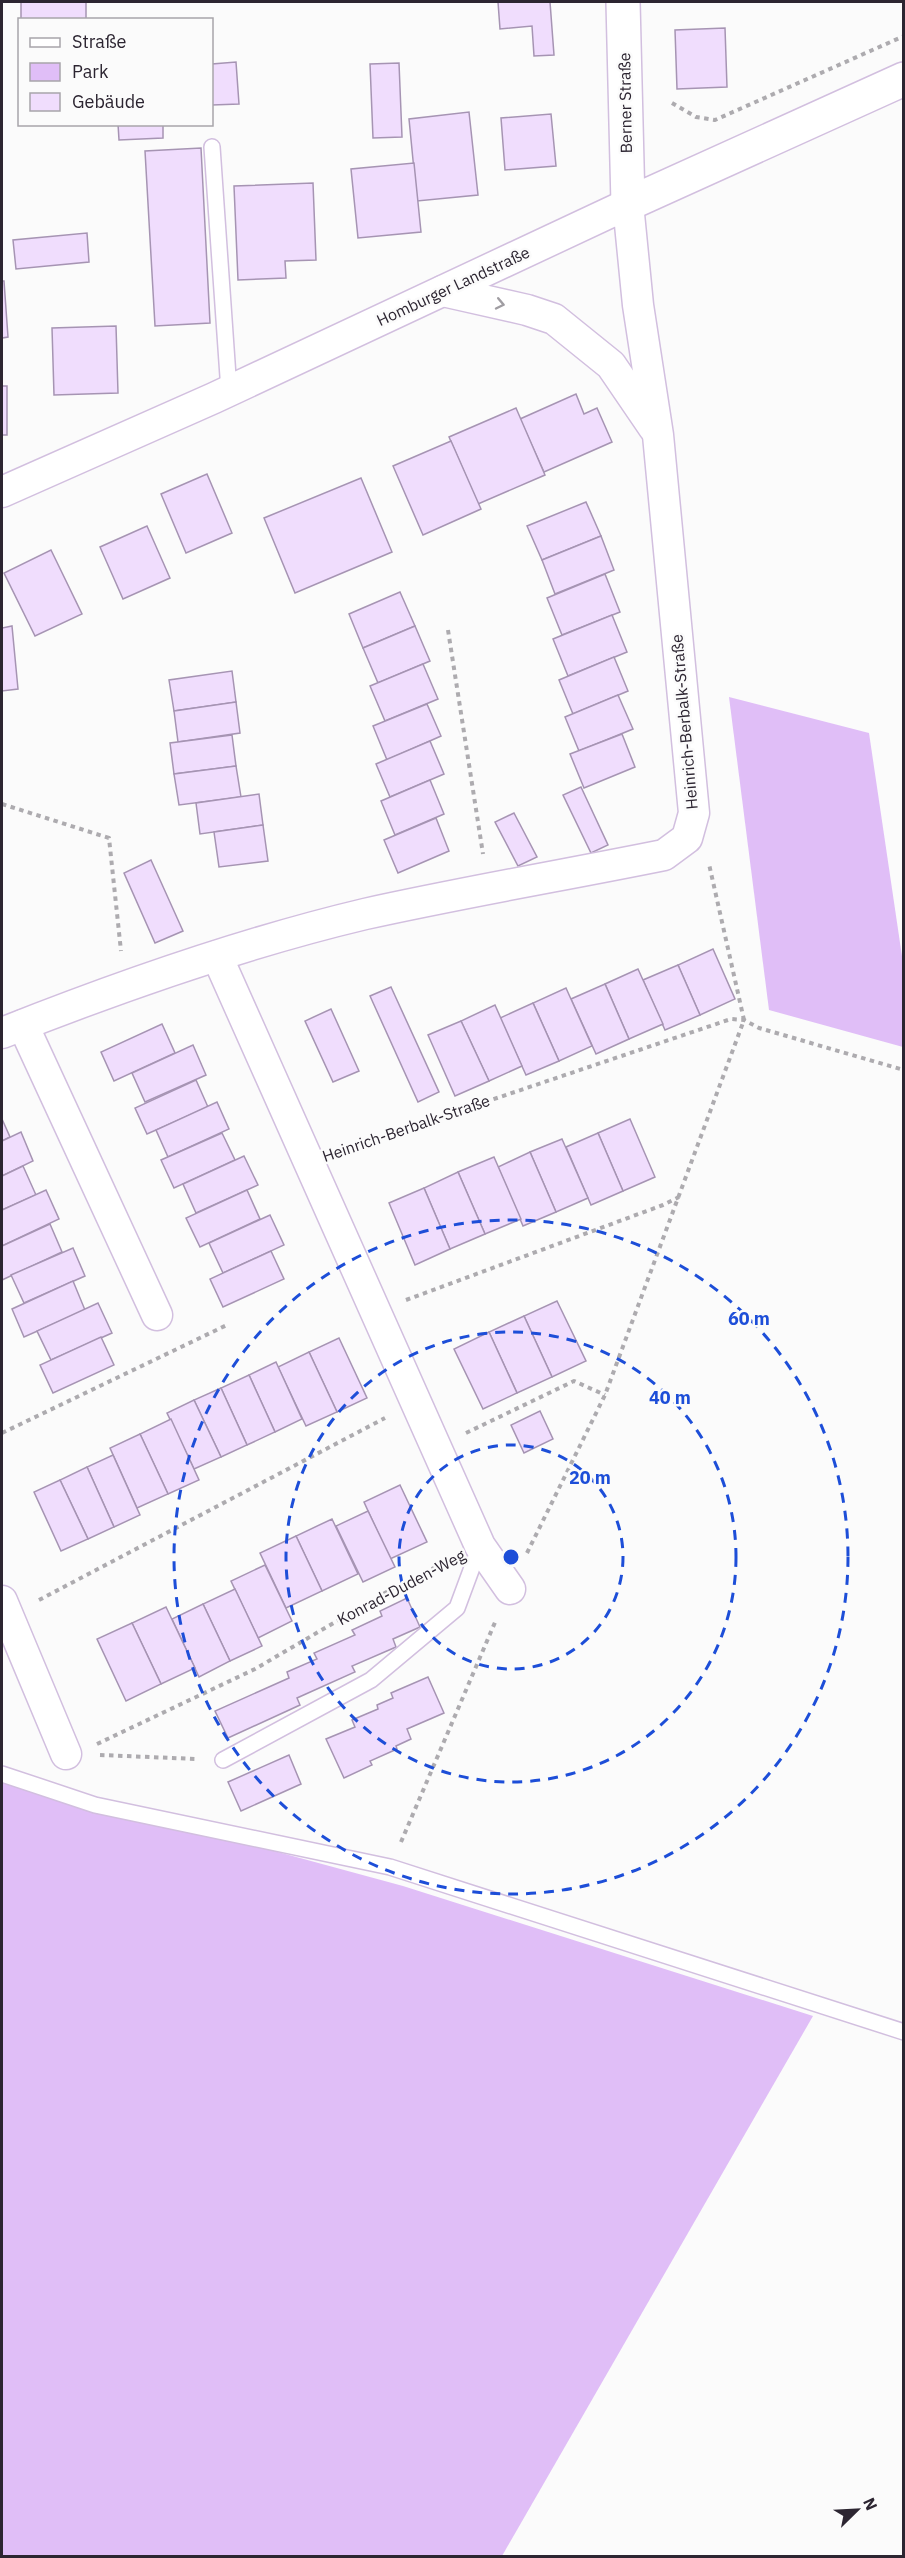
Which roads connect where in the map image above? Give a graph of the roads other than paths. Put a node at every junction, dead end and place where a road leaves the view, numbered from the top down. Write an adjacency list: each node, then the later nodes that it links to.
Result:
1 (623, 2): 4 (street, Berner Straße)
2 (903, 79): 4 (street, Homburger Landstraße)
3 (212, 147): 6 (lane)
4 (628, 204): 5 (street, Homburger Landstraße); 7 (street, Heinrich-Berbalk-Straße)
5 (443, 291): 6 (street, Homburger Landstraße); 7 (street, Heinrich-Berbalk-Straße, one-way to 7)
6 (229, 391): 8 (street, Homburger Landstraße)
7 (658, 435): 9 (street, Heinrich-Berbalk-Straße)
8 (2, 492)
9 (217, 956): 10 (street); 12 (street, Heinrich-Berbalk-Straße)
10 (12, 1029): 11 (street)
11 (157, 1315)
12 (480, 1546): 13 (street, Heinrich-Berbalk-Straße); 16 (lane, Konrad-Duden-Weg)
13 (510, 1589)
14 (5, 1609): 15 (street)
15 (70, 1754)
16 (223, 1760)
17 (2, 1774): 18 (lane)
18 (903, 2032)

